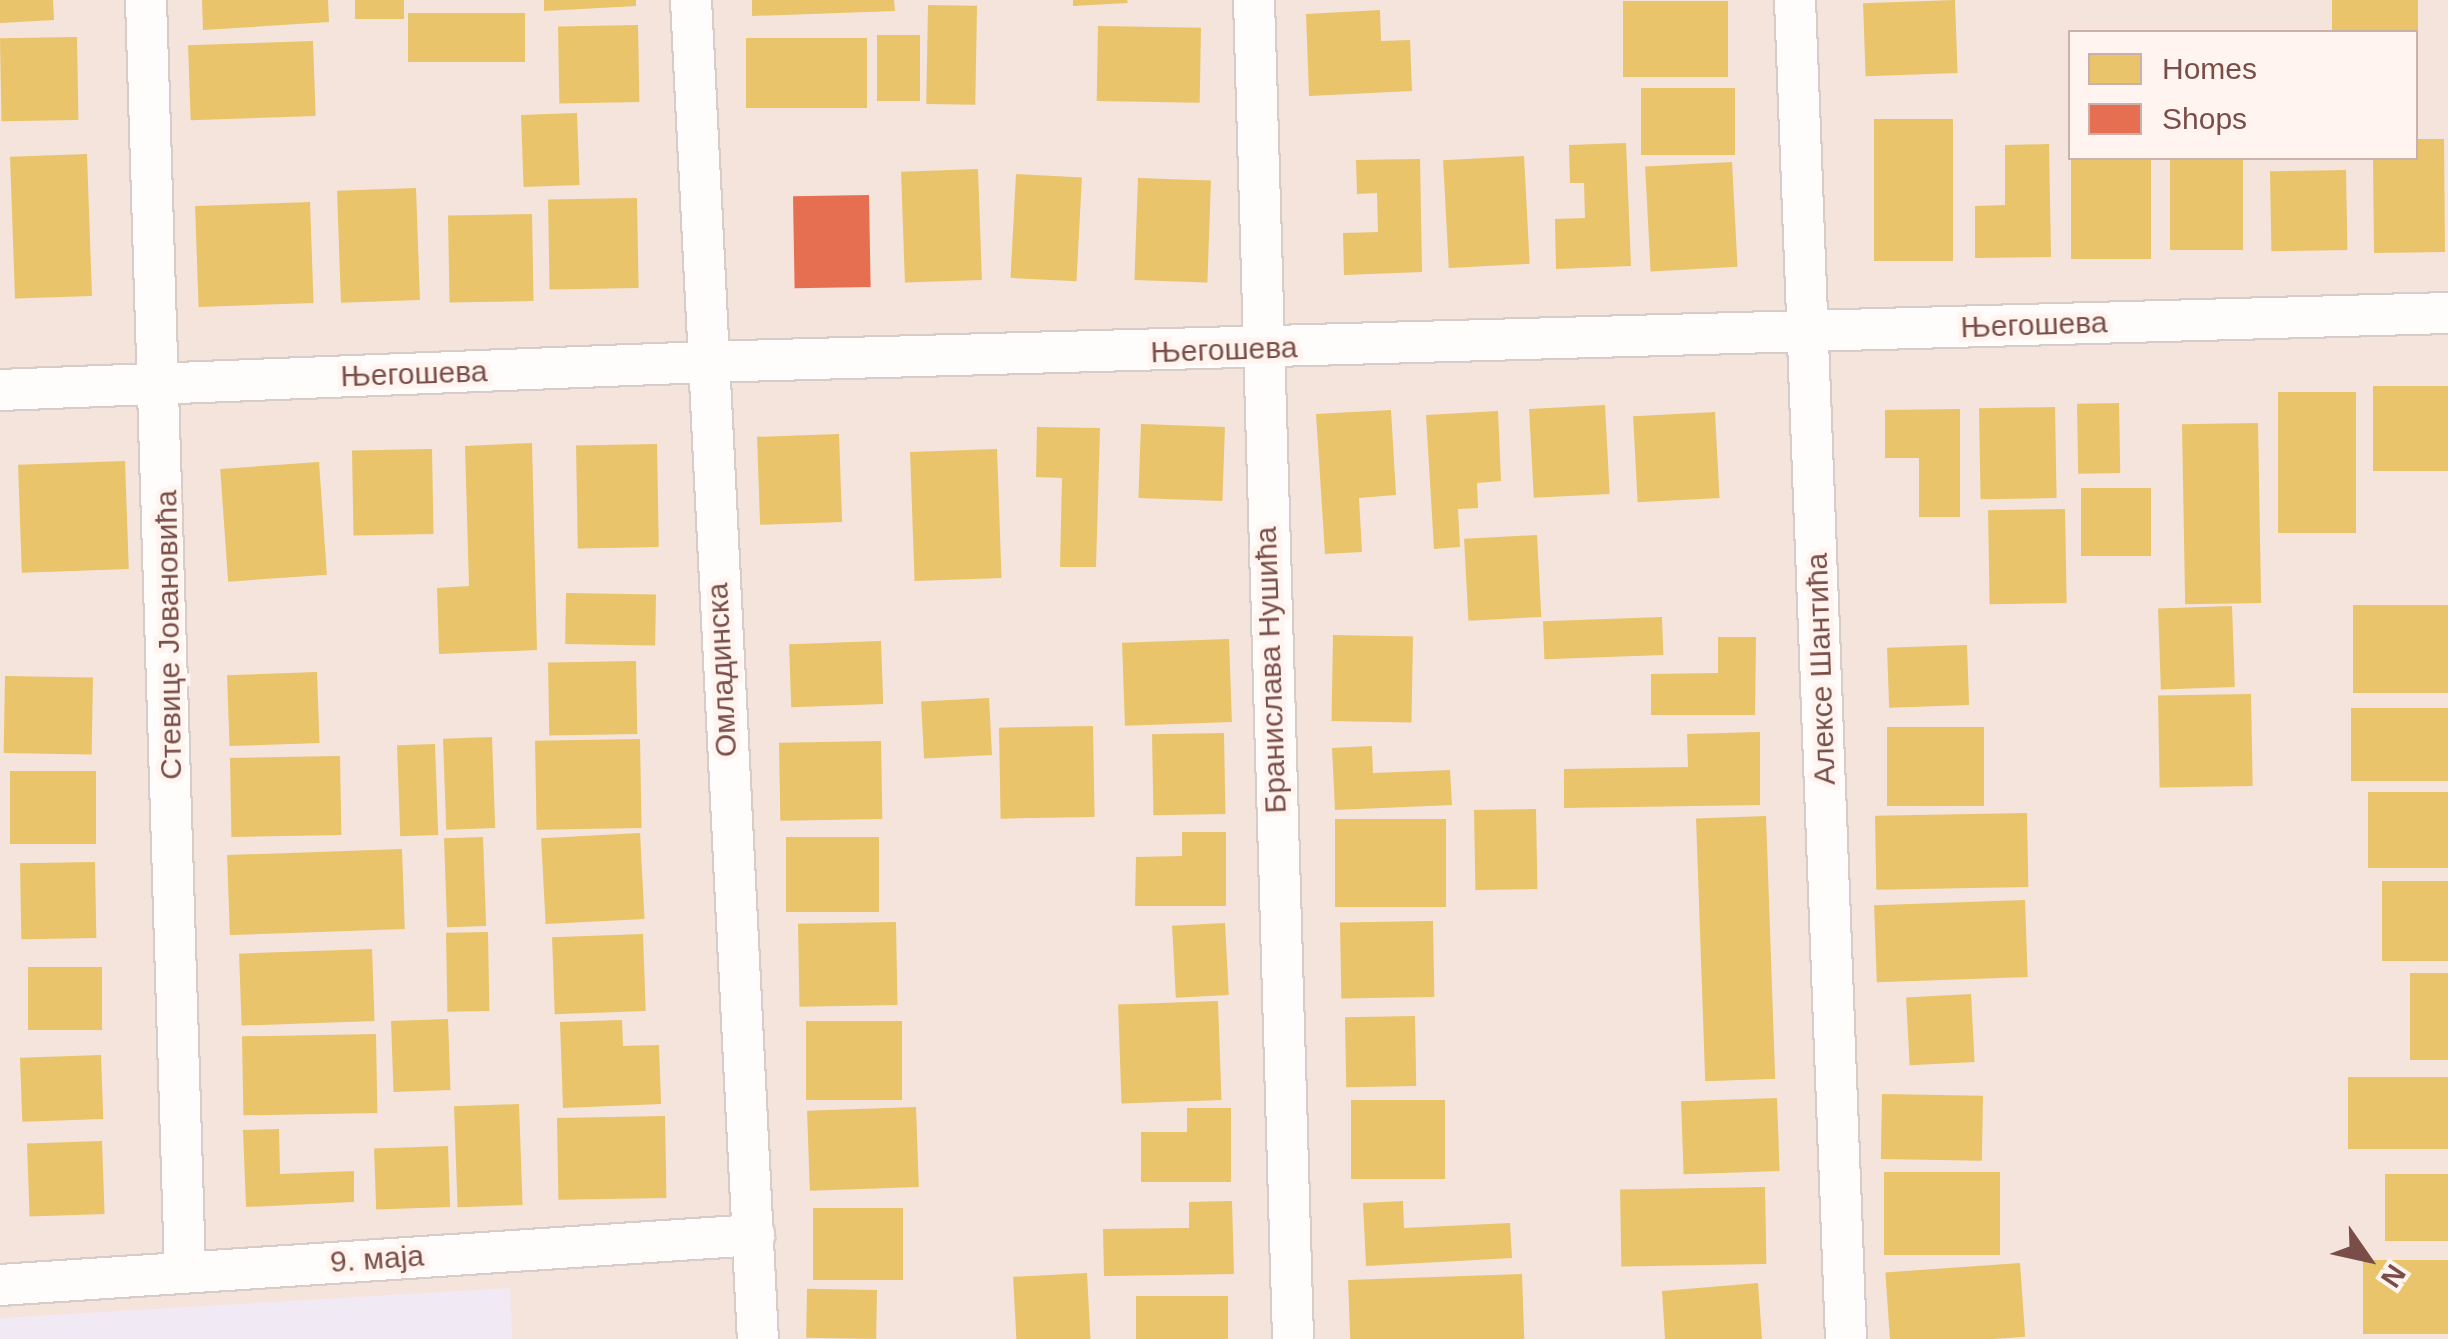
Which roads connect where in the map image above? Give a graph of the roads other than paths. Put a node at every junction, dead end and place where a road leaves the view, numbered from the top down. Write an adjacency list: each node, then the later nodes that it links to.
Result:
1 (146, 0): 9 (street, Стевице Јовановића)
2 (691, 0): 8 (street, Омладинска)
3 (1254, 0): 7 (street, Бранислава Нушића)
4 (1795, 0): 6 (street, Алексе Шантића)
5 (2448, 313): 6 (street, Његошева)
6 (1808, 331): 7 (street, Његошева); 16 (street, Алексе Шантића)
7 (1261, 349): 8 (street, Његошева); 15 (street, Бранислава Нушића)
8 (705, 362): 9 (street, Његошева); 11 (street, Омладинска)
9 (162, 385): 10 (street, Његошева); 12 (street, Стевице Јовановића)
10 (0, 390)
11 (754, 1235): 12 (street, 9. маја); 14 (street, Омладинска)
12 (185, 1271): 13 (street, 9. маја)
13 (0, 1285)
14 (758, 1339)
15 (1293, 1339)
16 (1846, 1339)

